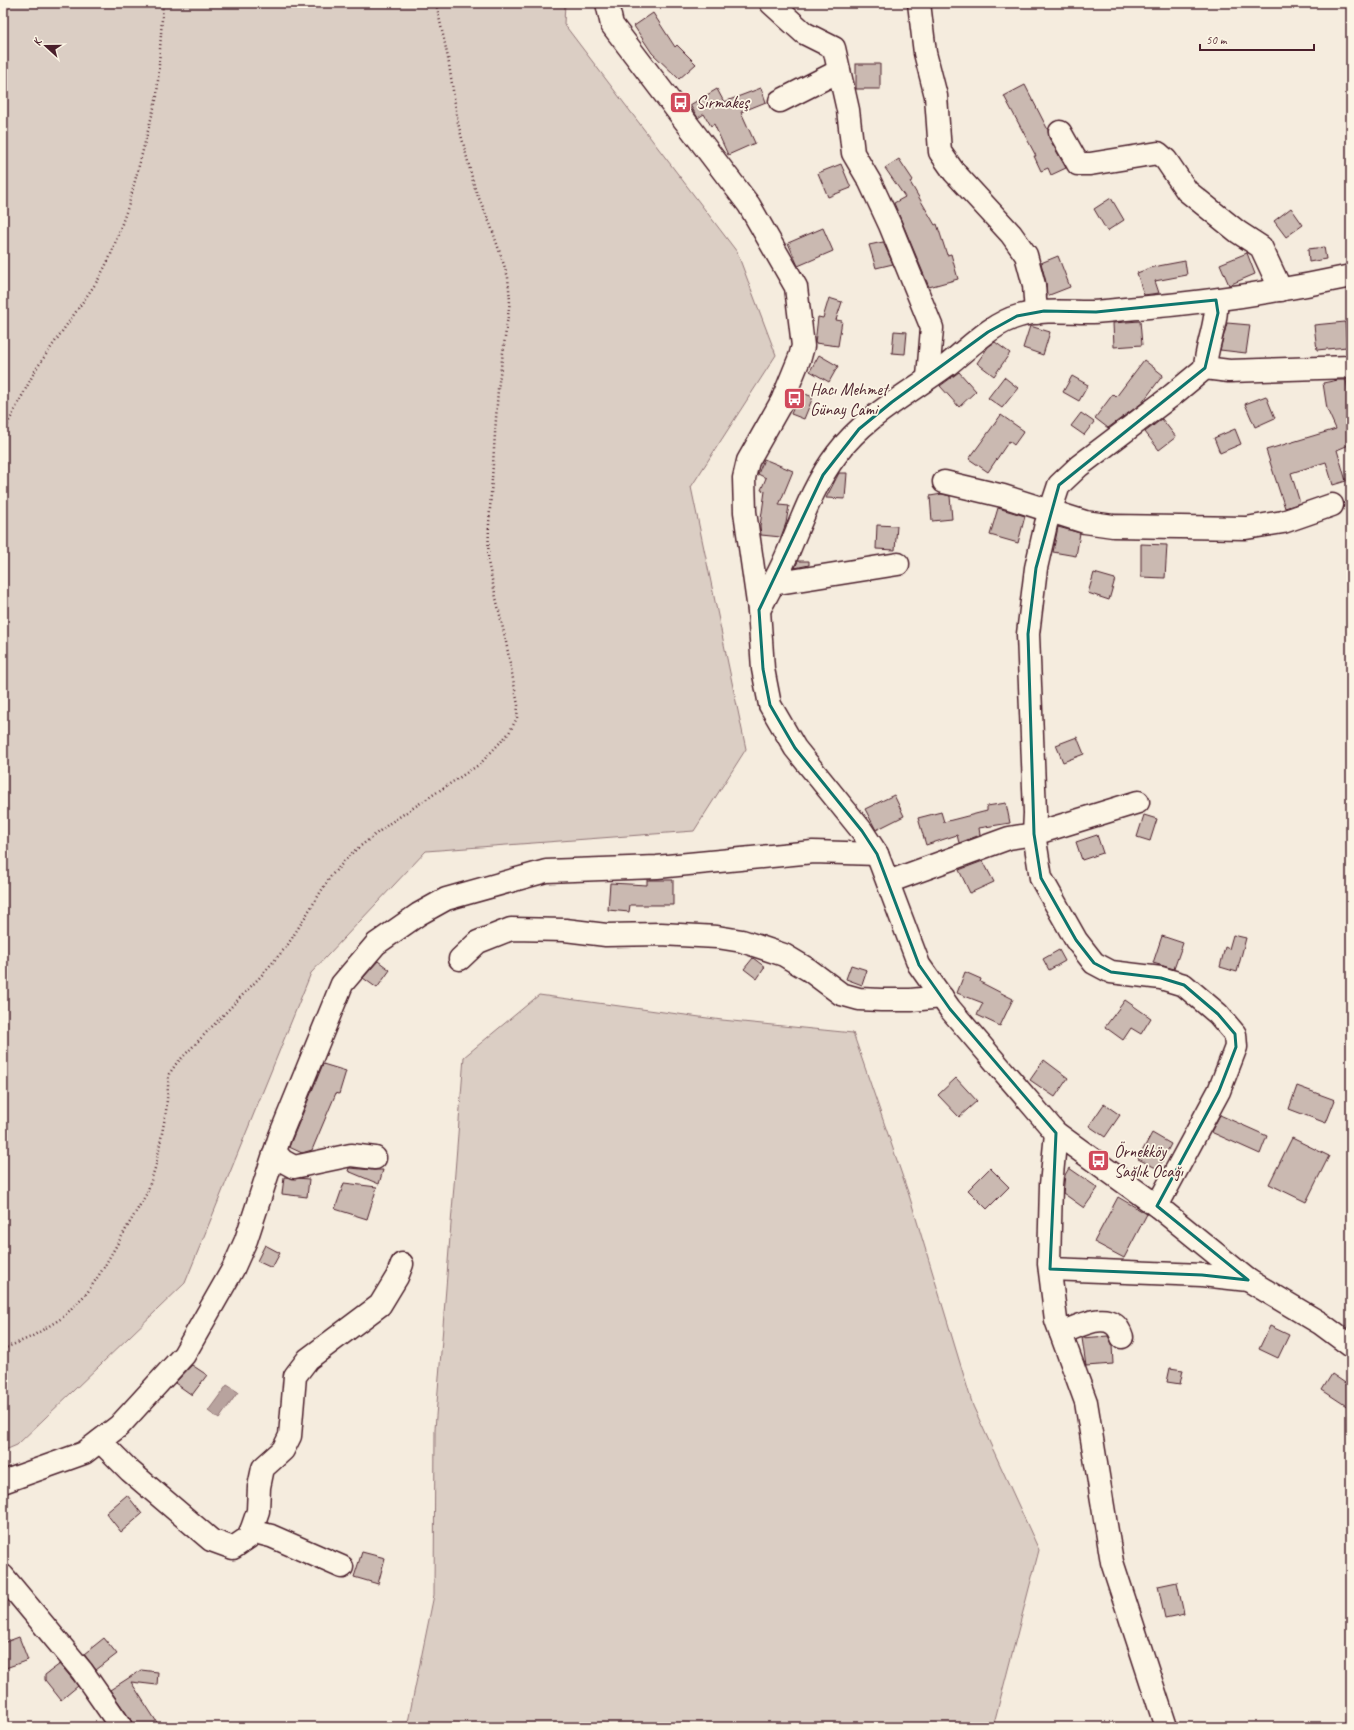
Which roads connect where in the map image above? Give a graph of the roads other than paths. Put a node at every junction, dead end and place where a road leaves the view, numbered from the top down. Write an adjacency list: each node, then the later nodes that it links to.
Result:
1 (607, 3): 19 (street)
2 (771, 3): 4 (street)
3 (919, 3): 10 (street)
4 (839, 71): 5 (street); 13 (street)
5 (780, 101)
6 (1060, 132): 8 (street)
7 (1351, 276): 8 (street)
8 (1281, 290): 9 (street)
9 (1216, 300): 10 (street); 12 (street)
10 (1036, 313): 13 (street)
11 (1351, 367): 12 (street)
12 (1205, 368): 16 (street)
13 (928, 377): 18 (street)
14 (944, 482): 16 (street)
15 (1332, 505): 16 (street)
16 (1050, 511): 21 (street)
17 (898, 564): 18 (street)
18 (772, 584): 19 (street)
19 (759, 610): 22 (street)
20 (1138, 802): 21 (street)
21 (1034, 834): 23 (street); 29 (street)
22 (877, 854): 23 (street); 27 (street)
23 (888, 882): 25 (street)
24 (460, 959): 25 (street)
25 (942, 997): 26 (street)
26 (1056, 1133): 29 (street); 31 (street)
27 (275, 1152): 28 (street); 36 (street)
28 (375, 1158)
29 (1157, 1206): 32 (street)
30 (402, 1264): 38 (street)
31 (1050, 1269): 32 (street); 33 (street)
32 (1248, 1280): 35 (street)
33 (1061, 1333): 34 (street); 42 (street)
34 (1122, 1337)
35 (1351, 1346)
36 (100, 1440): 37 (street); 38 (street)
37 (3, 1482)
38 (251, 1531): 39 (street)
39 (342, 1567)
40 (3, 1576): 41 (street)
41 (121, 1727)
42 (1166, 1727)

